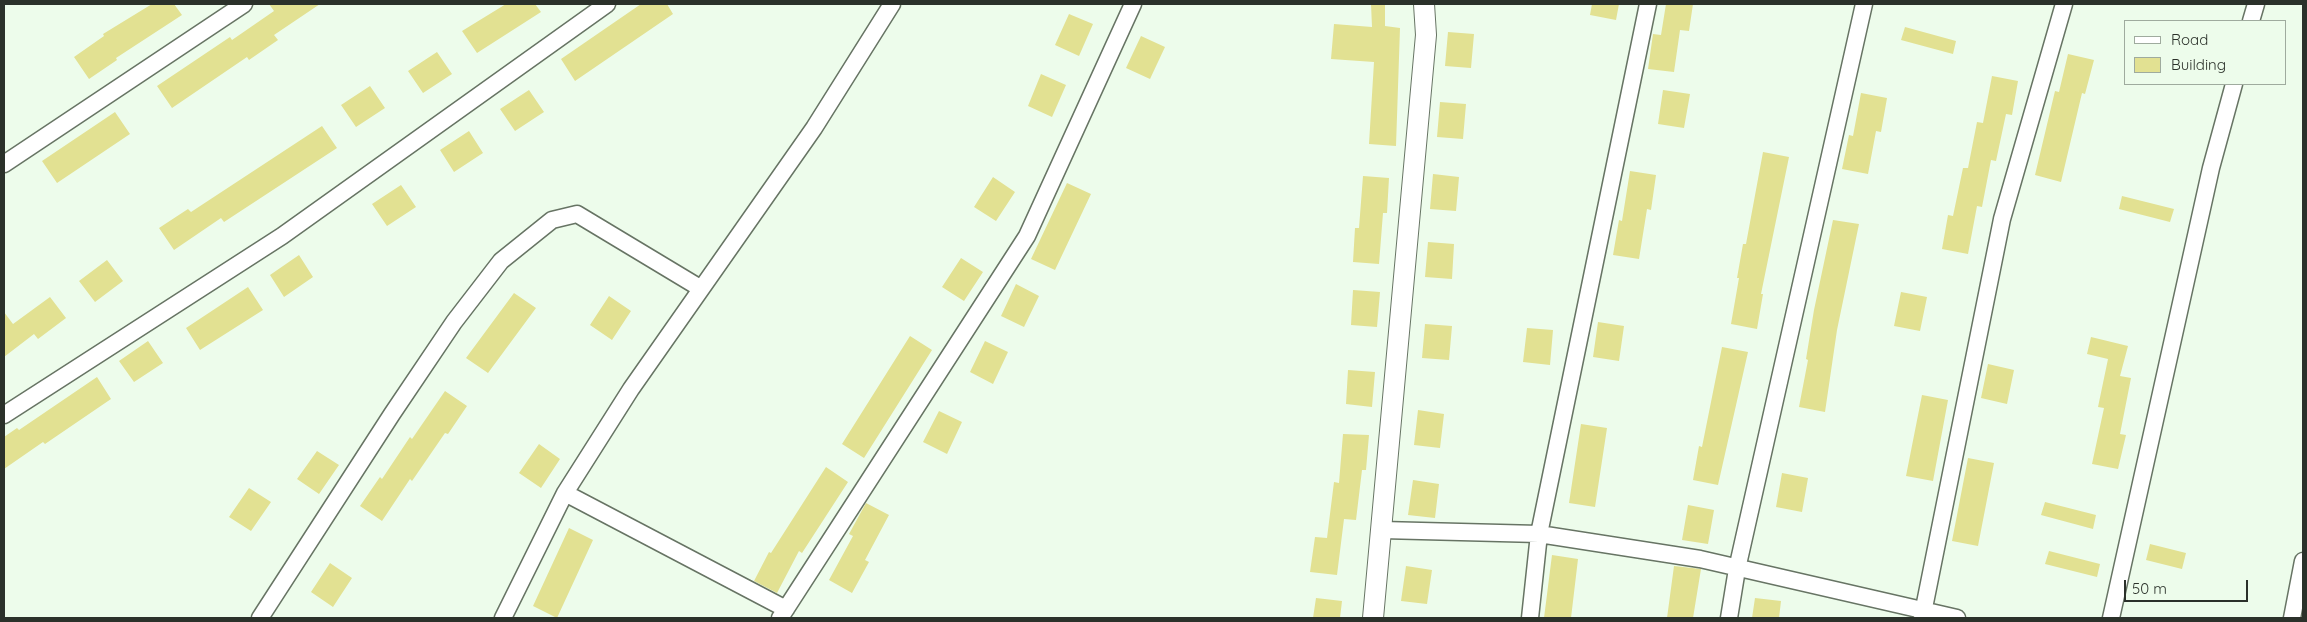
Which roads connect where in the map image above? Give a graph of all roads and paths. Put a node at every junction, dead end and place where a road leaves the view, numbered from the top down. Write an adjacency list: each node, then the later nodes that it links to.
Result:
1 (244, 4): 12 (street)
2 (607, 4): 14 (street)
3 (892, 4): 13 (street)
4 (1133, 4): 20 (street)
5 (1424, 4): 16 (street)
6 (1648, 4): 17 (street)
7 (1864, 4): 19 (street)
8 (2064, 4): 21 (street)
9 (2256, 4): 10 (street)
10 (2251, 20)
11 (2234, 85): 28 (street)
12 (4, 164)
13 (700, 288): 15 (street); 22 (street)
14 (4, 415)
15 (565, 493): 20 (street); 23 (street)
16 (1382, 530): 17 (street); 24 (street)
17 (1539, 534): 19 (street); 25 (street)
18 (2303, 560): 29 (street)
19 (1737, 569): 21 (street); 26 (street)
20 (783, 614)
21 (1923, 614): 27 (street)
22 (260, 618)
23 (503, 618)
24 (1372, 618)
25 (1530, 618)
26 (1729, 618)
27 (1957, 618)
28 (2111, 618)
29 (2292, 618)

